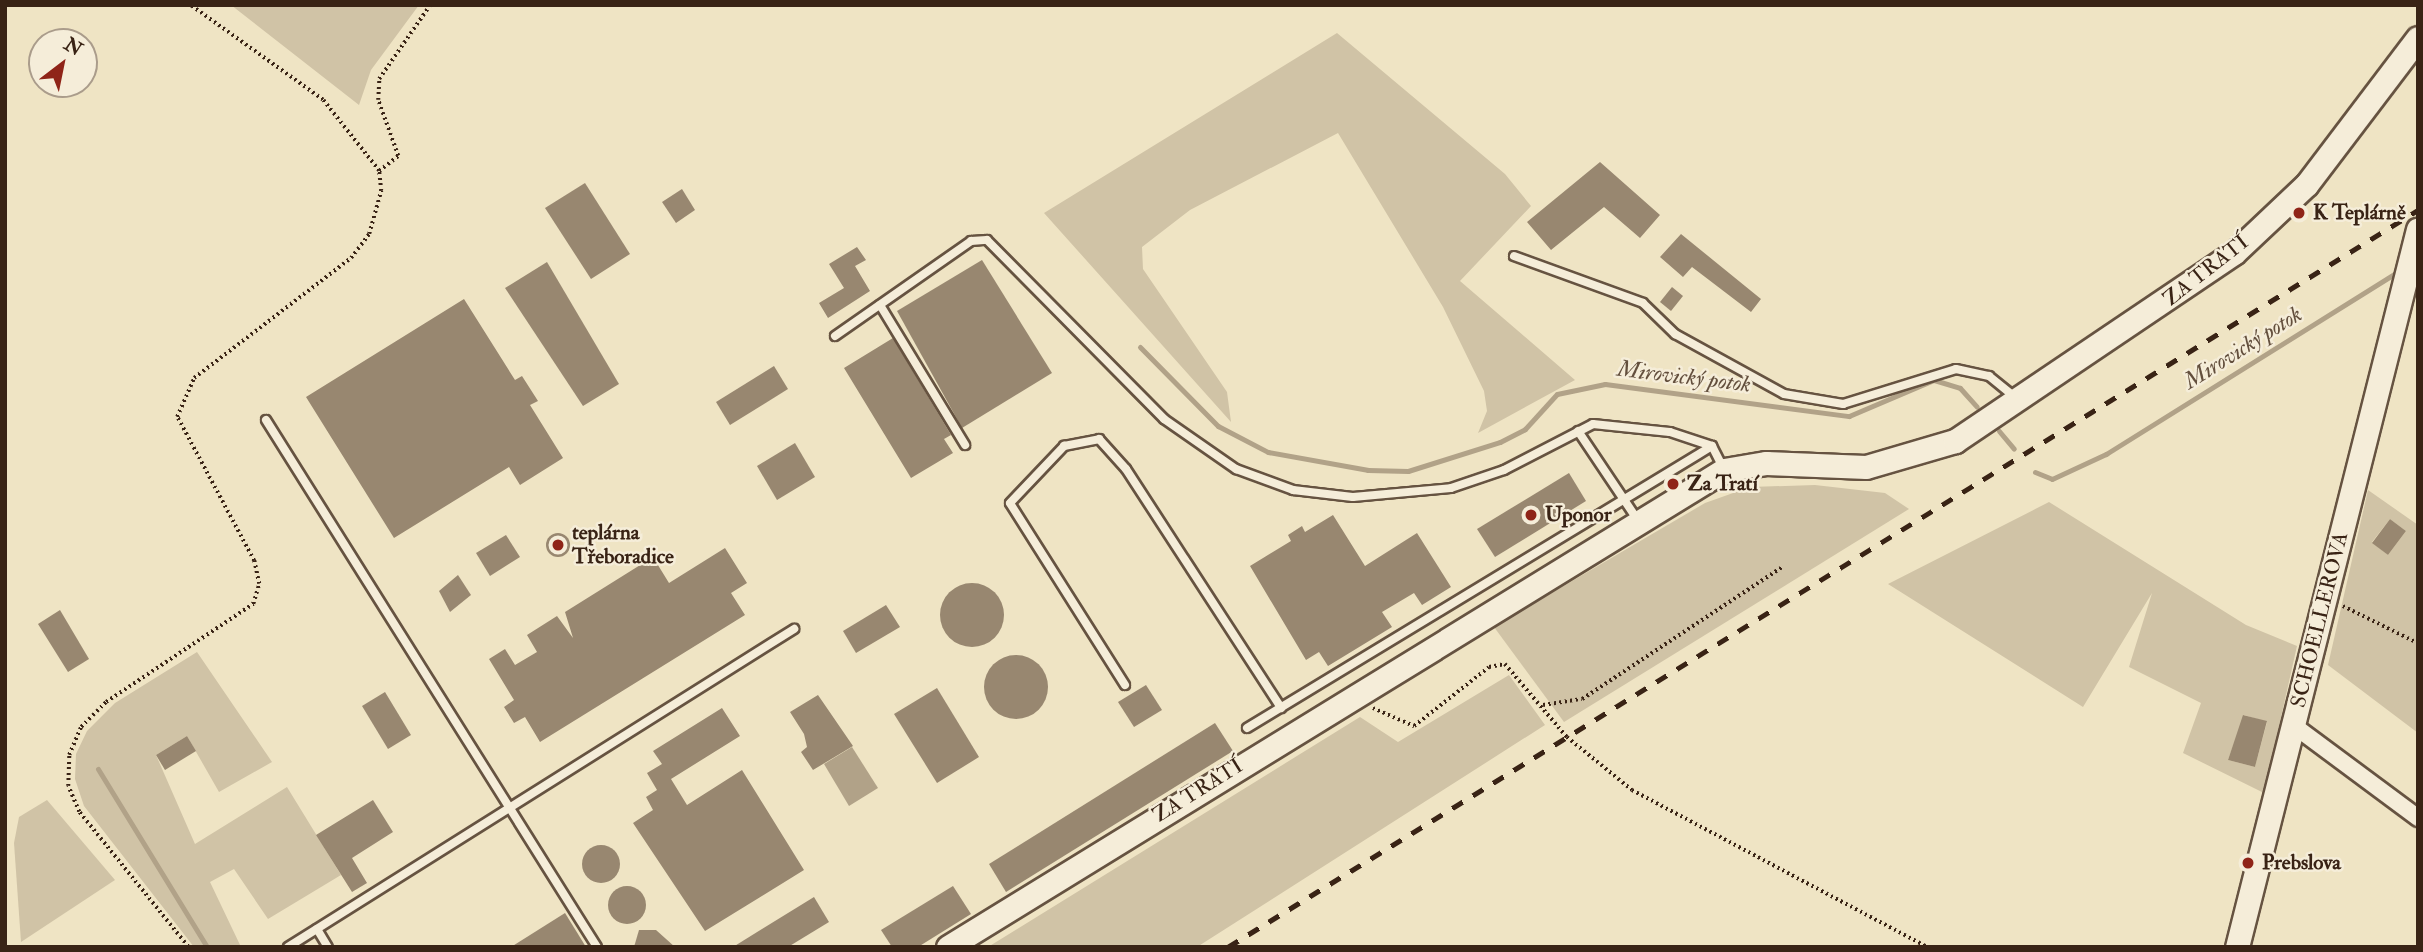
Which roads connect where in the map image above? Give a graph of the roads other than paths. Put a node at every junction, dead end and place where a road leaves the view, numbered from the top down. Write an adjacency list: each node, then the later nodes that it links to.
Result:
1 (2418, 38): 6 (street, ZA TRATÍ)
2 (2418, 229): 17 (street, SCHOELLEROVA)
3 (1514, 256): 6 (lane)
4 (880, 305): 5 (lane); 8 (lane); 9 (lane)
5 (835, 336)
6 (2018, 400): 11 (street, ZA TRATÍ)
7 (266, 420): 19 (lane)
8 (1578, 431): 10 (lane); 12 (lane)
9 (965, 445)
10 (1712, 446): 11 (lane); 12 (lane)
11 (1724, 470): 13 (street, ZA TRATÍ)
12 (1623, 500): 13 (lane); 16 (lane)
13 (1639, 521): 25 (street, ZA TRATÍ)
14 (794, 629): 19 (lane)
15 (1125, 685): 16 (lane)
16 (1281, 708): 18 (lane)
17 (2293, 726): 20 (street); 26 (street, SCHOELLEROVA)
18 (1247, 728)
19 (512, 805): 21 (lane); 24 (lane)
20 (2418, 818)
21 (317, 929): 22 (lane); 23 (lane)
22 (288, 947)
23 (328, 947)
24 (597, 947)
25 (948, 947)
26 (2237, 947)

